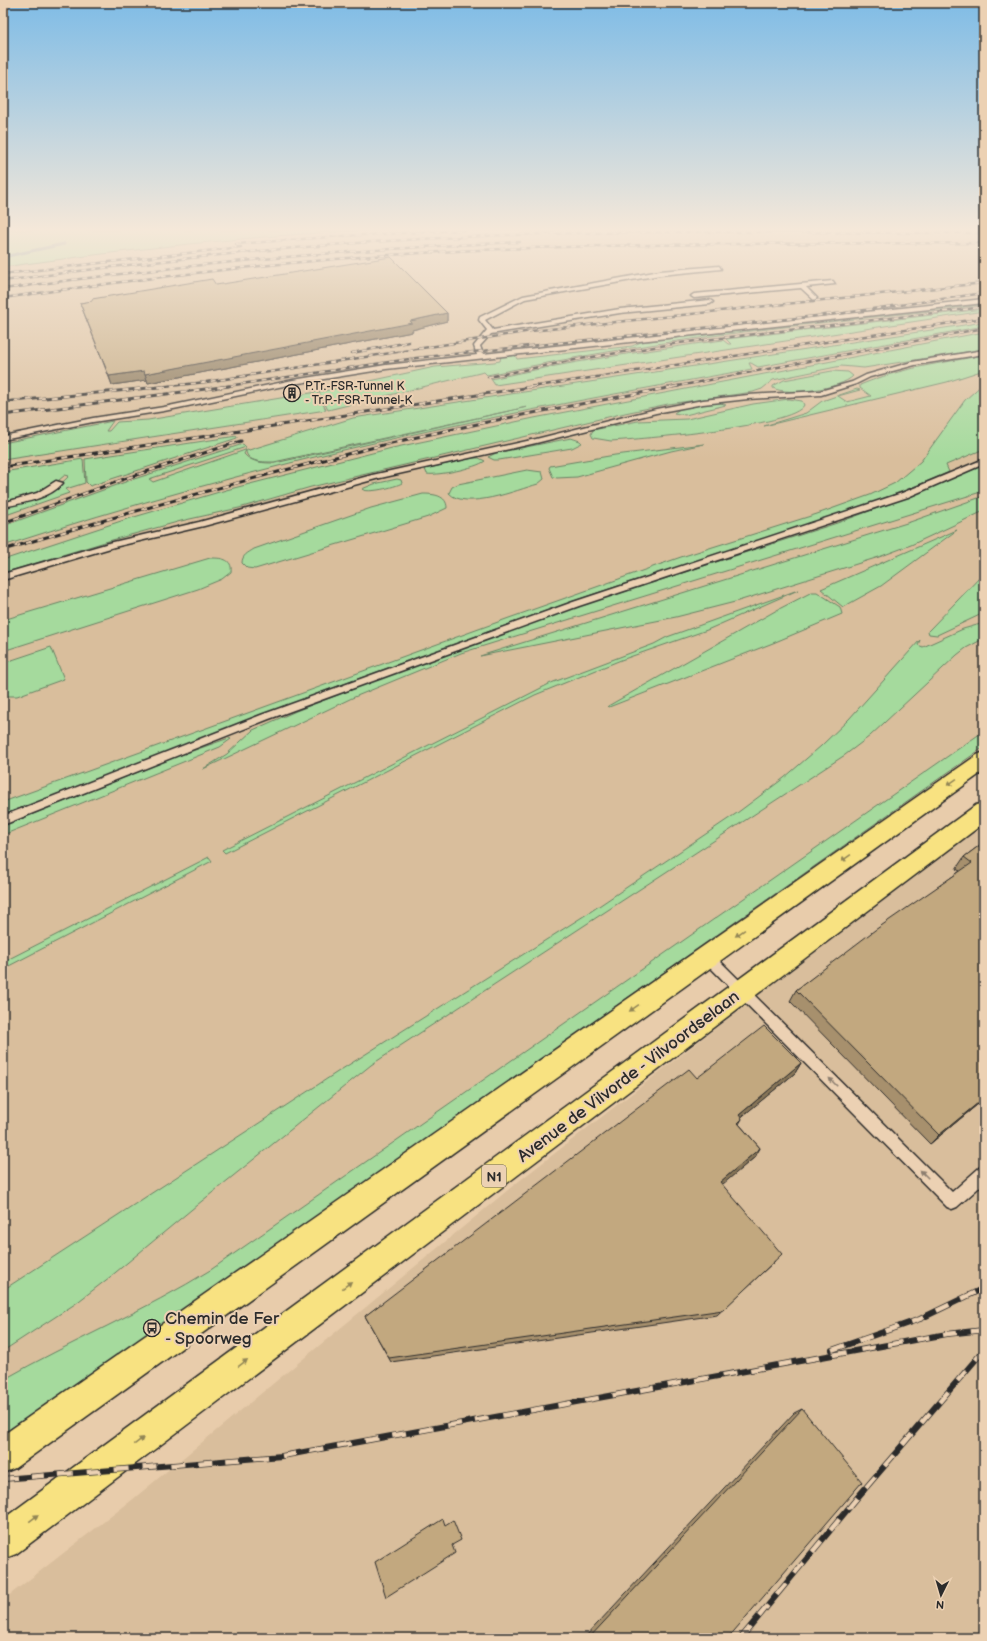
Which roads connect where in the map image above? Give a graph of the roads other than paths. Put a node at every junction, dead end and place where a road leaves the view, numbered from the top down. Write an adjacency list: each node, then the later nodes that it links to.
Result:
1 (505, 307): 6 (lane)
2 (622, 307): 5 (lane)
3 (665, 307): 5 (lane)
4 (933, 307): 8 (lane)
5 (612, 312): 6 (lane)
6 (489, 332): 8 (lane)
7 (984, 352): 15 (lane)
8 (480, 356): 9 (lane)
9 (120, 416): 10 (lane); 11 (lane)
10 (113, 425)
11 (3, 438)
12 (984, 461): 18 (lane)
13 (60, 483): 14 (lane)
14 (3, 505)
15 (3, 577)
16 (984, 760): 19 (main road, one-way to 19)
17 (984, 811): 20 (main road, Avenue de Vilvorde - Vilvoordselaan / N1)
18 (3, 821)
19 (707, 956): 20 (lane); 22 (main road, one-way to 22)
20 (743, 991): 21 (lane, one-way to 20); 23 (main road, Avenue de Vilvorde - Vilvoordselaan / N1, one-way to 20)
21 (984, 1173)
22 (3, 1456)
23 (3, 1541)

